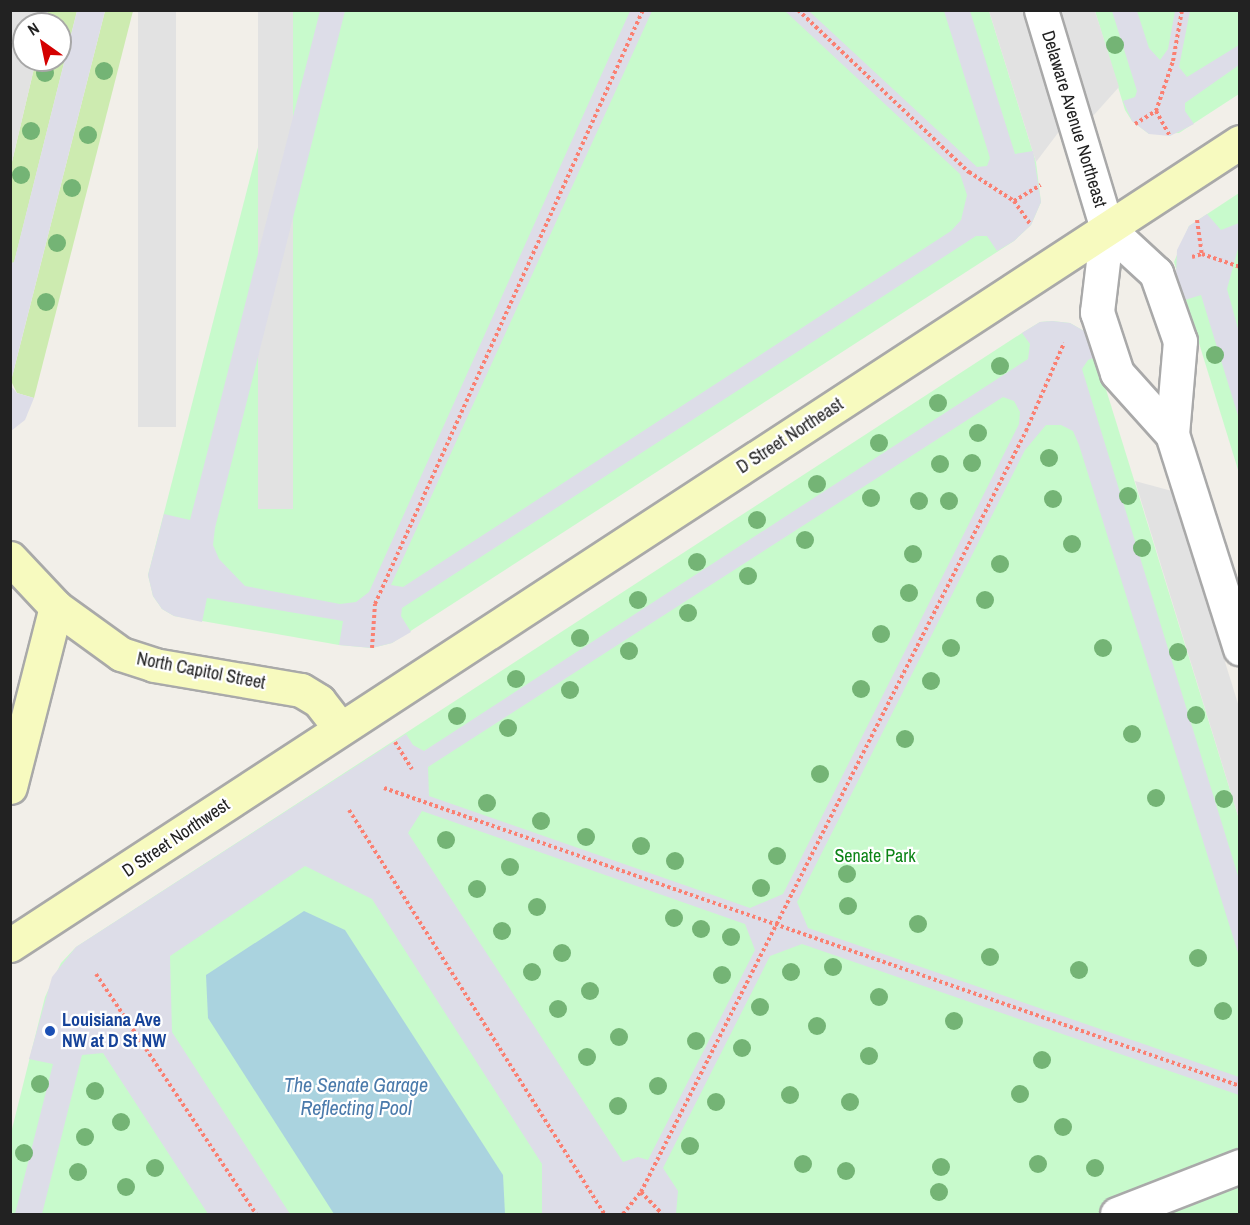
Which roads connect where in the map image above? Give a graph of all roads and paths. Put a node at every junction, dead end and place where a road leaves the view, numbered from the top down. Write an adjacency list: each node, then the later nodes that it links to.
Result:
1 (643, 10): 19 (path)
2 (798, 10): 10 (path)
3 (1041, 10): 13 (street, Delaware Avenue Northeast)
4 (1182, 10): 5 (path)
5 (1156, 111): 6 (path); 7 (path)
6 (1135, 124)
7 (1170, 136)
8 (1239, 142): 13 (street, D Street Northeast)
9 (1041, 185): 10 (path)
10 (1014, 201): 12 (path)
11 (1197, 220): 14 (path)
12 (1030, 225)
13 (1107, 228): 16 (street, Delaware Avenue Northeast); 16 (street, Delaware Avenue Northeast); 21 (street, D Street Northeast)
14 (1239, 267)
15 (1061, 348): 27 (path)
16 (1172, 434): 20 (street, Delaware Avenue Northeast)
17 (10, 558): 18 (street, North Capitol Street)
18 (56, 607): 21 (street, North Capitol Street); 24 (street)
19 (372, 648)
20 (1239, 648)
21 (340, 728): 28 (street, D Street Northwest)
22 (394, 741): 23 (path)
23 (412, 769)
24 (10, 787)
25 (384, 788): 27 (path)
26 (349, 810): 34 (path)
27 (776, 926): 30 (path); 32 (path)
28 (10, 945)
29 (96, 974): 33 (path)
30 (1239, 1086)
31 (1239, 1166): 37 (street)
32 (641, 1192): 35 (path); 36 (path)
33 (256, 1215)
34 (604, 1215)
35 (623, 1215)
36 (662, 1215)
37 (1117, 1215)

